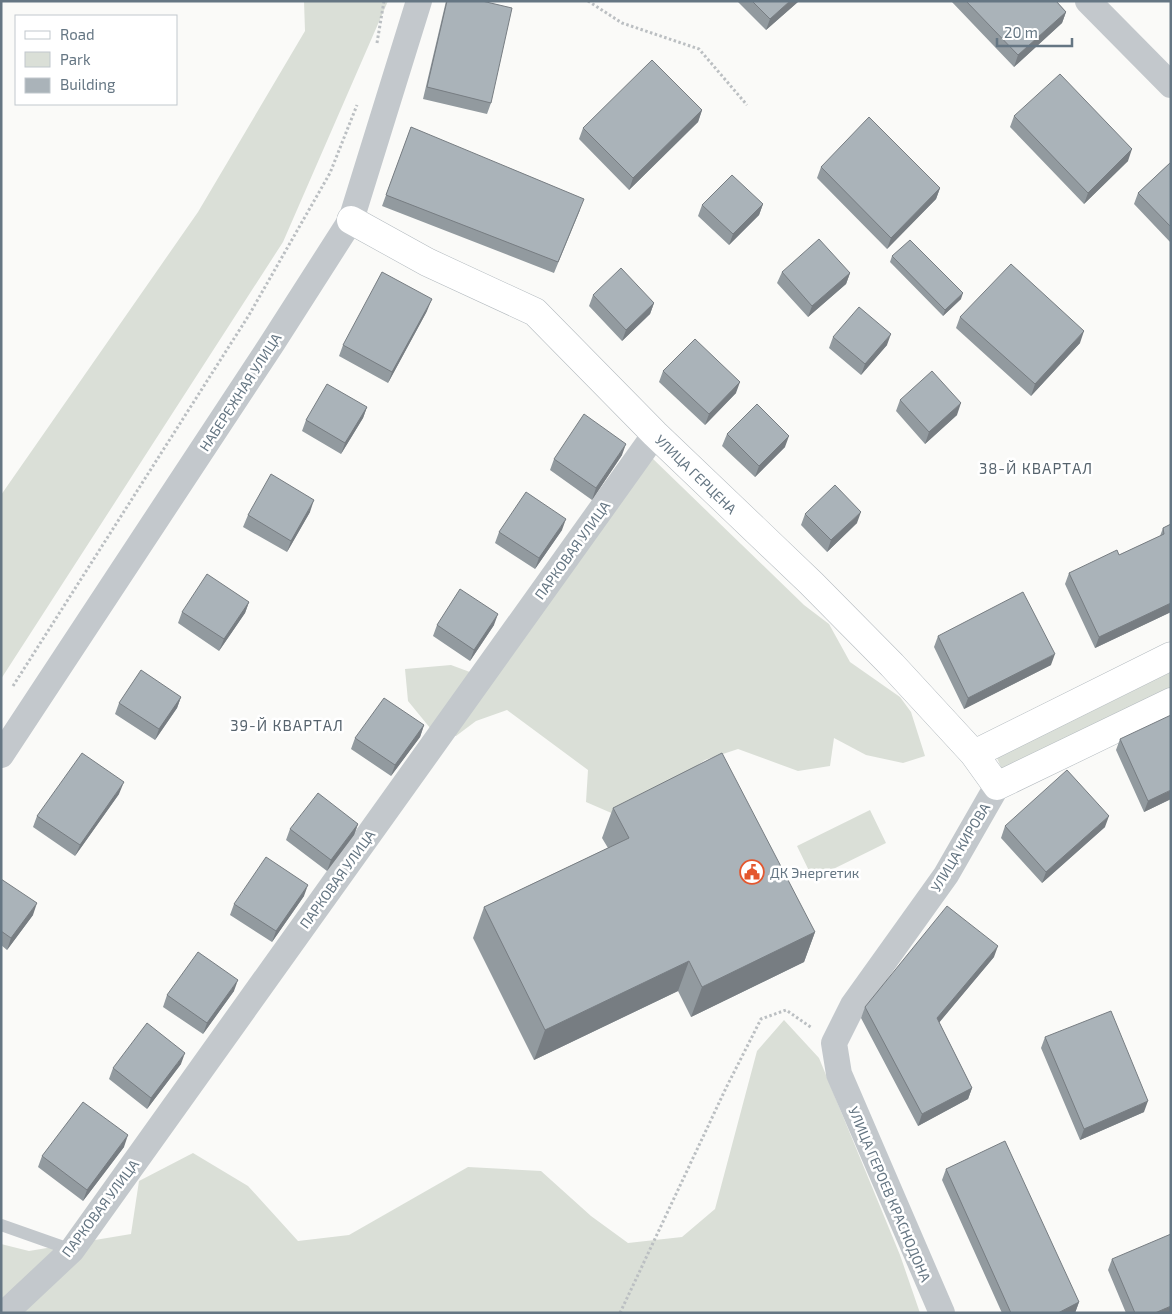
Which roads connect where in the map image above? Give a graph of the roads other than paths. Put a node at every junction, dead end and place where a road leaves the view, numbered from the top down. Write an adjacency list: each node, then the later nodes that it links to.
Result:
1 (419, 1): 4 (street, НАБЕРЕЖНАЯ УЛИЦА)
2 (1088, 1): 3 (street)
3 (1171, 86)
4 (351, 220): 5 (street, УЛИЦА ГЕРЦЕНА); 9 (street, НАБЕРЕЖНАЯ УЛИЦА)
5 (655, 434): 8 (street, УЛИЦА ГЕРЦЕНА); 13 (street, ПАРКОВАЯ УЛИЦА)
6 (1171, 656): 8 (street)
7 (1171, 702): 10 (street)
8 (974, 754): 10 (street, УЛИЦА ГЕРЦЕНА)
9 (1, 755)
10 (997, 786): 11 (street, УЛИЦА КИРОВА)
11 (839, 1074): 15 (street, УЛИЦА ГЕРОЕВ КРАСНОДОНА)
12 (1, 1225): 13 (lane)
13 (72, 1250): 14 (street, ПАРКОВАЯ УЛИЦА)
14 (5, 1313)
15 (942, 1313)

